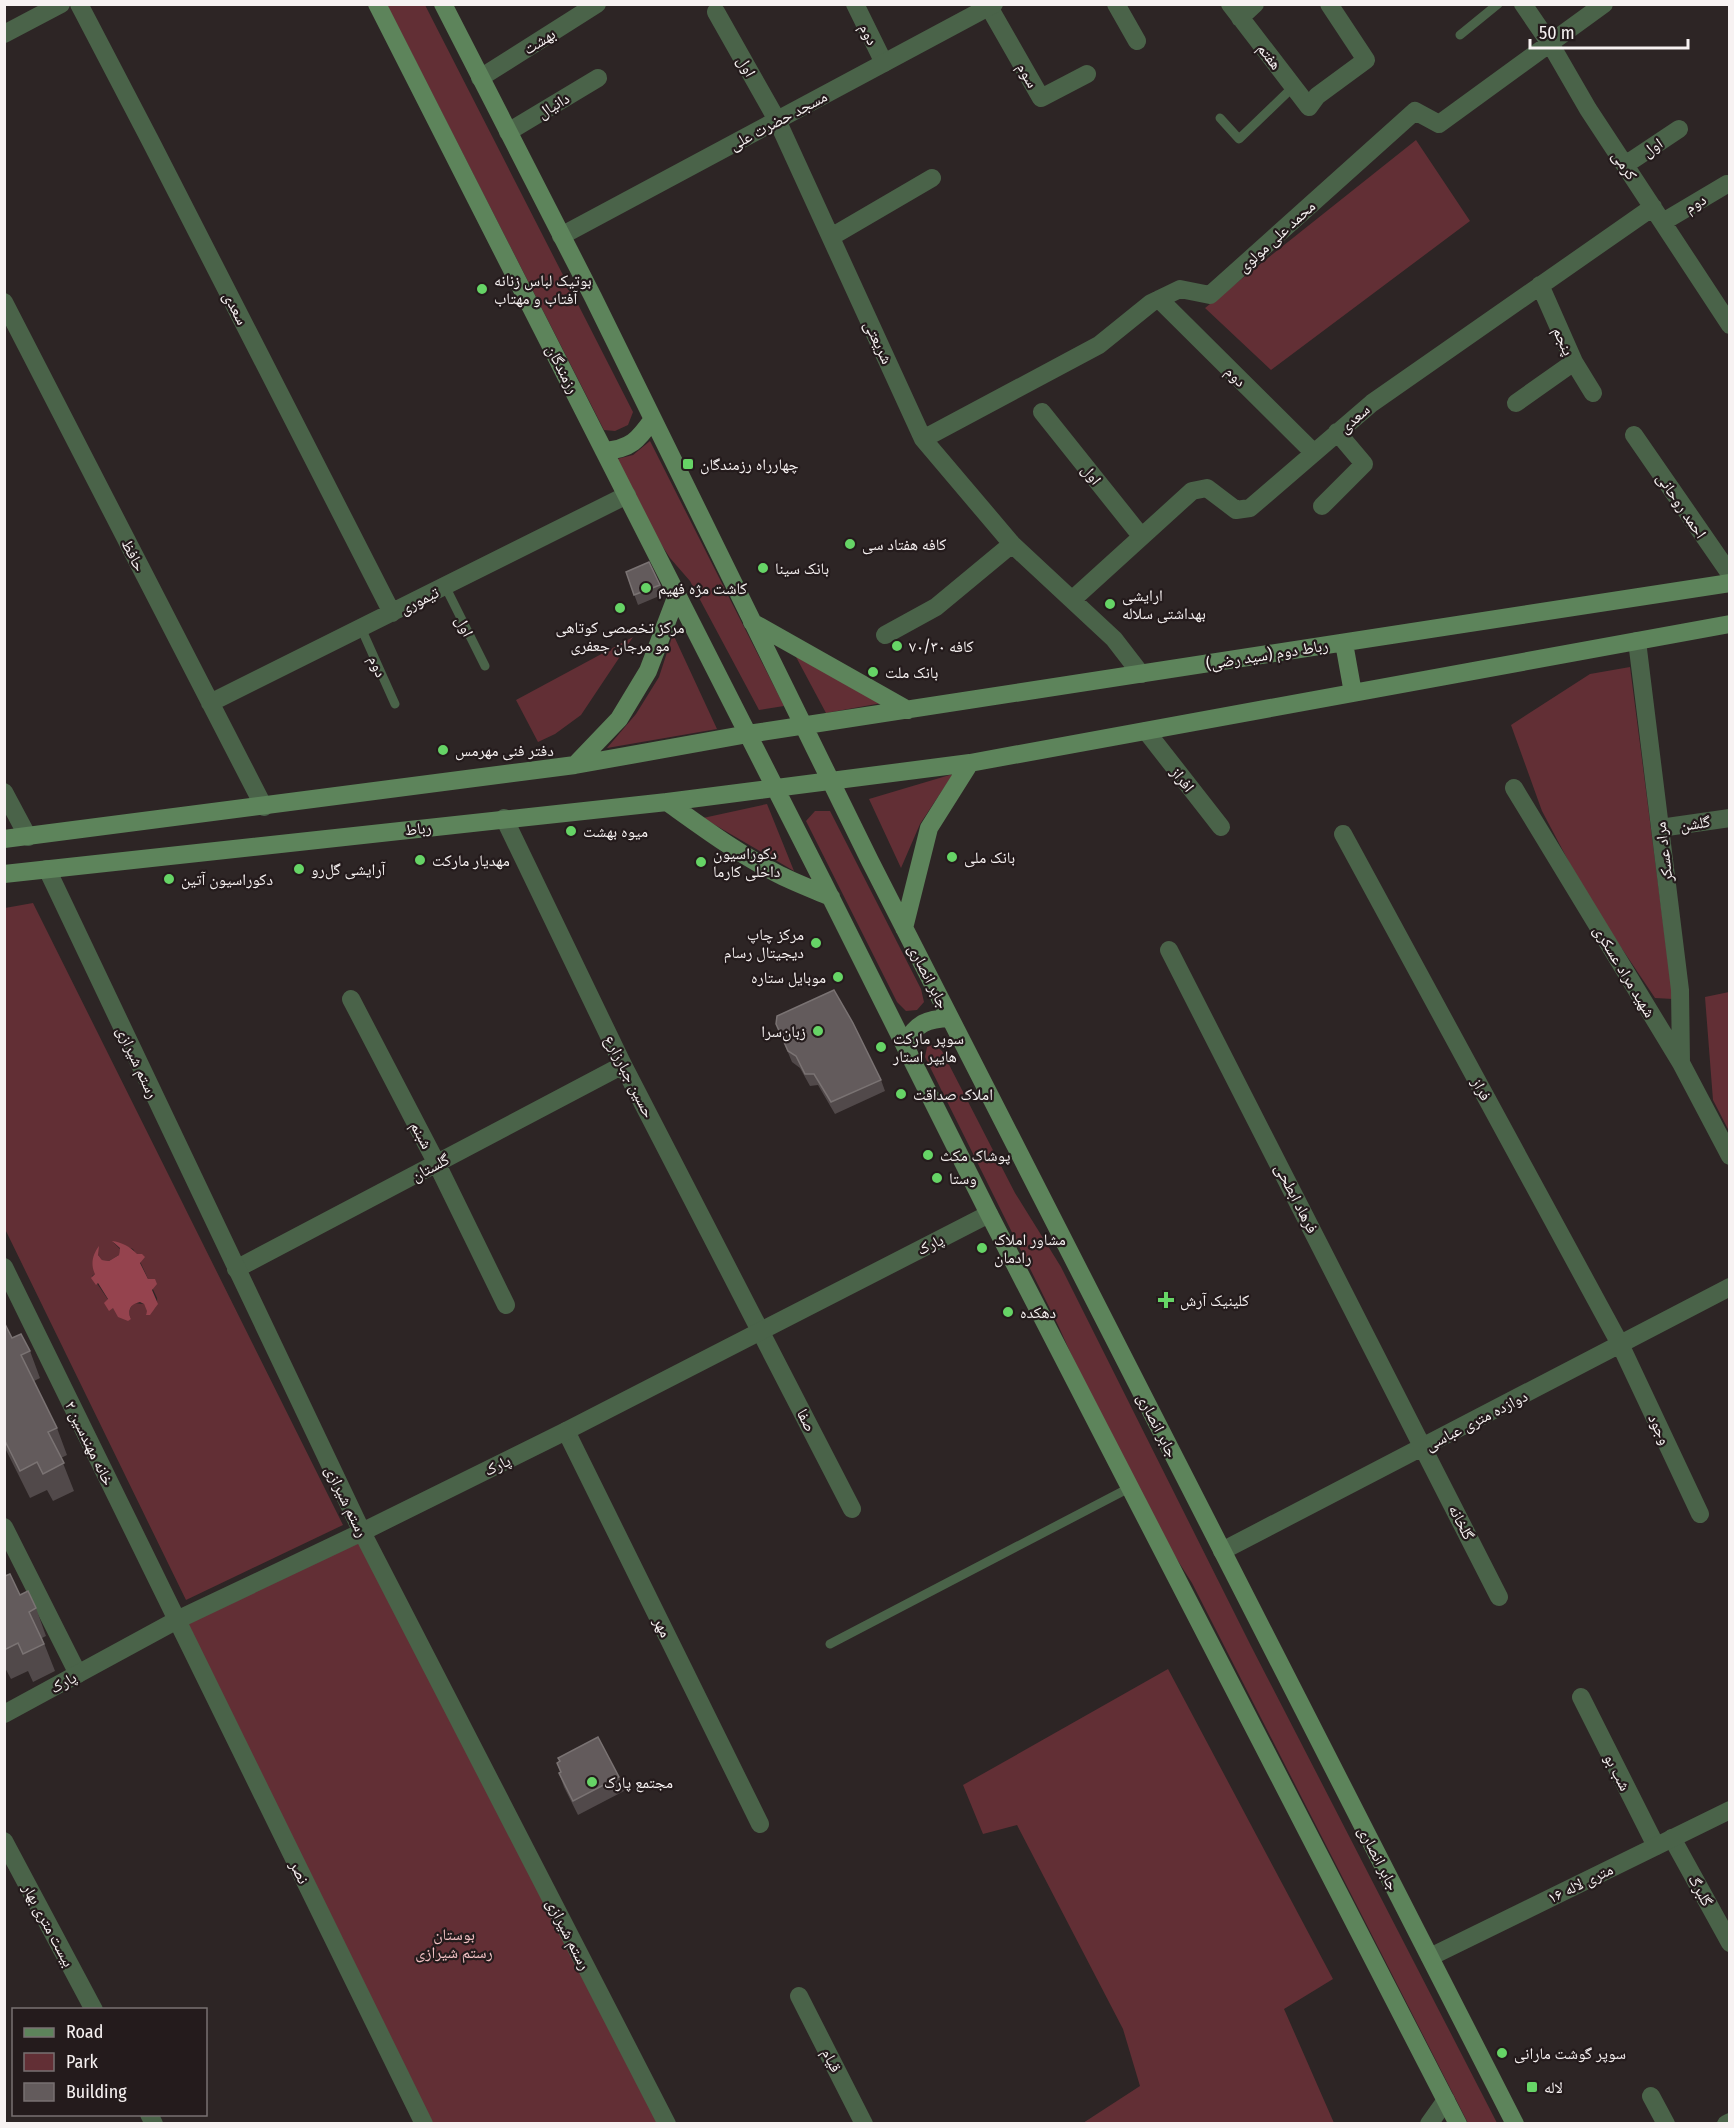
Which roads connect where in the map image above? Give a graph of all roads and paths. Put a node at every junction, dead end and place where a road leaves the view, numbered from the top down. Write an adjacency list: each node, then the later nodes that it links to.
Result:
1 (61, 4): 16 (street)
2 (79, 4): 58 (street, سعدی)
3 (377, 4): 47 (main road, رزمندگان)
4 (442, 4): 22 (main road)
5 (597, 4): 22 (street, بهشت)
6 (855, 4): 20 (street, دوم)
7 (1116, 4): 18 (street)
8 (1255, 4): 14 (street)
9 (1329, 4): 24 (street, هفتم)
10 (1498, 4): 17 (lane)
11 (1523, 4): 19 (street, کرمی)
12 (1604, 4): 19 (street, محمد علی مولوی)
13 (991, 6): 20 (street, مسجد حضرت علی); 21 (street, سوم)
14 (1235, 11): 24 (street, هفتم)
15 (716, 12): 26 (street, اول)
16 (4, 34)
17 (1460, 35)
18 (1137, 41)
19 (1551, 45): 29 (street, کرمی); 36 (street, محمد علی مولوی)
20 (884, 63): 26 (street, مسجد حضرت علی)
21 (1087, 74)
22 (480, 78): 28 (main road)
23 (598, 78): 28 (street, دانیال)
24 (1294, 86): 25 (lane)
25 (1220, 118)
26 (777, 120): 33 (street, مسجد حضرت علی); 34 (street, شریعتی)
27 (1679, 129): 29 (street, اول)
28 (508, 132): 33 (main road)
29 (1625, 165): 32 (street, کرمی)
30 (932, 178): 34 (street)
31 (1727, 184): 32 (street, دوم)
32 (1658, 214): 35 (street, سعدی); 38 (street, کرمی)
33 (561, 236): 43 (main road)
34 (831, 237): 46 (street, شریعتی)
35 (1540, 285): 39 (street, پنجم); 44 (street, سعدی)
36 (1159, 299): 46 (street, محمد علی مولوی); 48 (street, دوم)
37 (4, 302): 68 (street, حافظ)
38 (1730, 324)
39 (1574, 362): 40 (street, پنجم); 41 (street)
40 (1593, 393)
41 (1516, 403)
42 (1042, 412): 51 (street, اول)
43 (653, 419): 47 (main road); 59 (main road)
44 (1337, 432): 48 (street, سعدی); 50 (street)
45 (1634, 435): 53 (street, احمد روحانی)
46 (923, 439): 52 (street, شریعتی)
47 (604, 451): 49 (main road, رزمندگان)
48 (1314, 453): 51 (street, سعدی)
49 (627, 495): 55 (street, تیموری); 56 (main road, رزمندگان)
50 (1322, 506)
51 (1141, 536): 57 (street, سعدی)
52 (1012, 544): 57 (street, شریعتی); 62 (street)
53 (1730, 574)
54 (1730, 583): 64 (main road, رباط دوم (سید رضی))
55 (445, 586): 58 (street, تیموری); 65 (lane, اول)
56 (677, 595): 73 (main road, رزمندگان); 75 (main road)
57 (1072, 600): 66 (street, شریعتی)
58 (392, 613): 61 (street, تیموری)
59 (752, 622): 70 (main road); 71 (main road)
60 (1730, 624): 63 (main road)
61 (361, 628): 68 (street, تیموری); 69 (lane, دوم)
62 (885, 635)
63 (1637, 641): 67 (main road); 85 (street, مراد عسکر)
64 (1344, 643): 66 (main road, رباط دوم (سید رضی)); 67 (main road)
65 (485, 666)
66 (1141, 674): 70 (main road, رباط دوم (سید رضی))
67 (1353, 693): 72 (main road)
68 (210, 703): 81 (street, حافظ)
69 (395, 704)
70 (908, 710): 71 (main road, رباط دوم (سید رضی))
71 (804, 726): 73 (main road); 76 (main road, جابر انصاری)
72 (1146, 731): 74 (main road); 84 (street, افراز)
73 (748, 734): 75 (main road); 77 (main road)
74 (970, 763): 76 (main road); 92 (main road)
75 (575, 765): 81 (main road)
76 (831, 781): 77 (main road, رباط); 92 (main road, جابر انصاری)
77 (775, 787): 80 (main road, رباط); 91 (main road)
78 (1514, 788): 97 (street, شهید مراد عسکری)
79 (4, 792): 87 (street)
80 (667, 802): 82 (main road, رباط); 91 (main road)
81 (264, 807): 87 (main road)
82 (504, 818): 89 (main road, رباط); 98 (street, حسین جبارزارع)
83 (1730, 818): 85 (street, گلشن)
84 (1221, 827)
85 (1660, 828): 97 (street, مراد عسکر)
86 (1343, 834): 107 (street, فراز)
87 (28, 837): 88 (main road)
88 (4, 840)
89 (47, 869): 90 (main road, رباط); 103 (street, رستم شیرازی)
90 (4, 874)
91 (831, 897): 96 (main road)
92 (904, 928): 95 (main road, جابر انصاری)
93 (1169, 950): 109 (street, فرهاد ابطحی)
94 (351, 999): 100 (street, شبنم)
95 (951, 1018): 96 (main road); 115 (main road, جابر انصاری)
96 (905, 1044): 101 (main road)
97 (1681, 1063): 99 (street, شهید مراد عسکری)
98 (623, 1065): 100 (street, گلستان); 106 (street, حسین جبارزارع)
99 (1730, 1156)
100 (437, 1164): 103 (street, گلستان); 105 (street, شبنم)
101 (989, 1214): 106 (street, پارک); 110 (main road)
102 (4, 1267): 117 (street, خانه مهندسین ۲)
103 (236, 1269): 114 (street, رستم شیرازی)
104 (1730, 1287): 107 (street, دوازده متری عباسی)
105 (506, 1305)
106 (762, 1330): 108 (street, پارک); 111 (street, صفا)
107 (1620, 1344): 109 (street, دوازده متری عباسی); 112 (street, وجود)
108 (566, 1431): 114 (street, پارک); 123 (street, مهر)
109 (1424, 1446): 115 (street, دوازده متری عباسی); 116 (street, گلخانه)
110 (1131, 1487): 118 (lane); 132 (main road)
111 (852, 1509)
112 (1700, 1514)
113 (4, 1527): 119 (street)
114 (362, 1532): 117 (street, پارک); 134 (street, رستم شیرازی)
115 (1222, 1551): 128 (main road, جابر انصاری)
116 (1500, 1597)
117 (177, 1620): 119 (street, پارک); 133 (street, نصر)
118 (830, 1644)
119 (78, 1674): 121 (street, پارک)
120 (1581, 1697): 126 (street, شب بو)
121 (4, 1714)
122 (1730, 1810): 124 (street, ۱۶ متری لاله)
123 (760, 1824)
124 (1672, 1838): 126 (street, ۱۶ متری لاله); 127 (street, گلبرگ)
125 (4, 1841): 130 (street, بیست متری بهار)
126 (1656, 1846): 128 (street, ۱۶ متری لاله)
127 (1730, 1943)
128 (1430, 1956): 138 (main road, جابر انصاری)
129 (800, 1996): 135 (street, قیام)
130 (93, 2008)
131 (1651, 2096): 139 (street)
132 (1446, 2100): 136 (street); 137 (main road)
133 (424, 2124)
134 (667, 2124)
135 (864, 2124)
136 (1429, 2124)
137 (1458, 2124)
138 (1515, 2124)
139 (1666, 2124)

